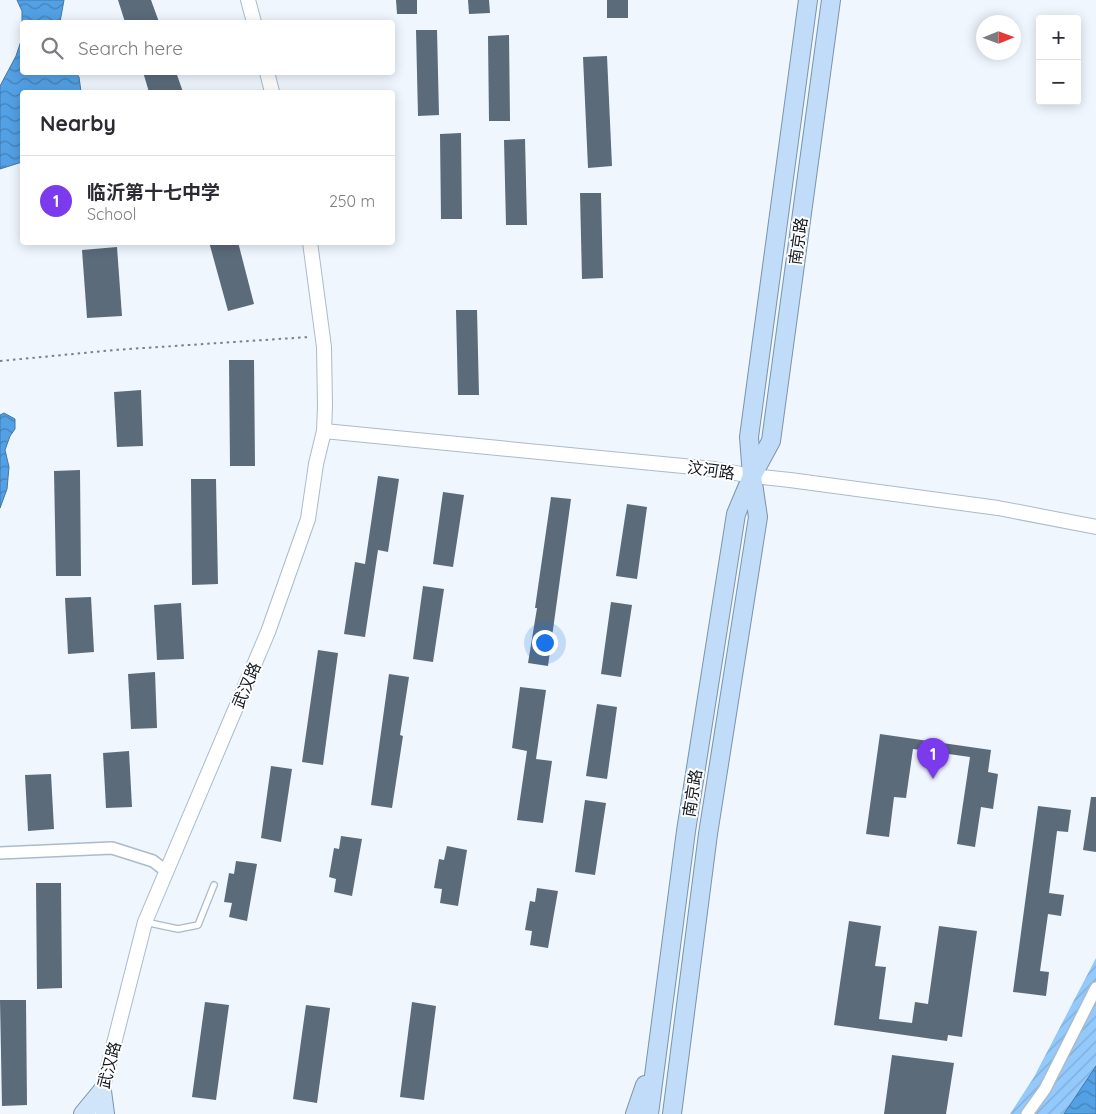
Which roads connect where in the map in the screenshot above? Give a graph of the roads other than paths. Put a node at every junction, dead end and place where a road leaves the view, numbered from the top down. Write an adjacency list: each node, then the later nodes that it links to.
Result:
1 (248, 0): 4 (street)
2 (808, 0): 9 (highway, 南京路)
3 (831, 0): 9 (highway, 南京路)
4 (253, 20)
5 (268, 75): 6 (street)
6 (272, 90)
7 (310, 245): 8 (street, 武汉路)
8 (324, 431): 9 (street, 汶河路); 12 (street, 武汉路)
9 (752, 476): 10 (street, 汶河路); 16 (highway, 南京路); 23 (highway, 南京路)
10 (1096, 527)
11 (0, 853): 12 (street)
12 (166, 871): 14 (street, 武汉路)
13 (214, 885): 14 (lane)
14 (145, 922): 17 (street, 武汉路)
15 (1096, 988): 24 (street)
16 (657, 1052): 21 (highway); 22 (highway, 南京路)
17 (102, 1091): 18 (main road); 19 (street, 武汉路); 20 (main road)
18 (83, 1114)
19 (96, 1114)
20 (105, 1114)
21 (635, 1114)
22 (649, 1114)
23 (672, 1114)
24 (1027, 1114)

